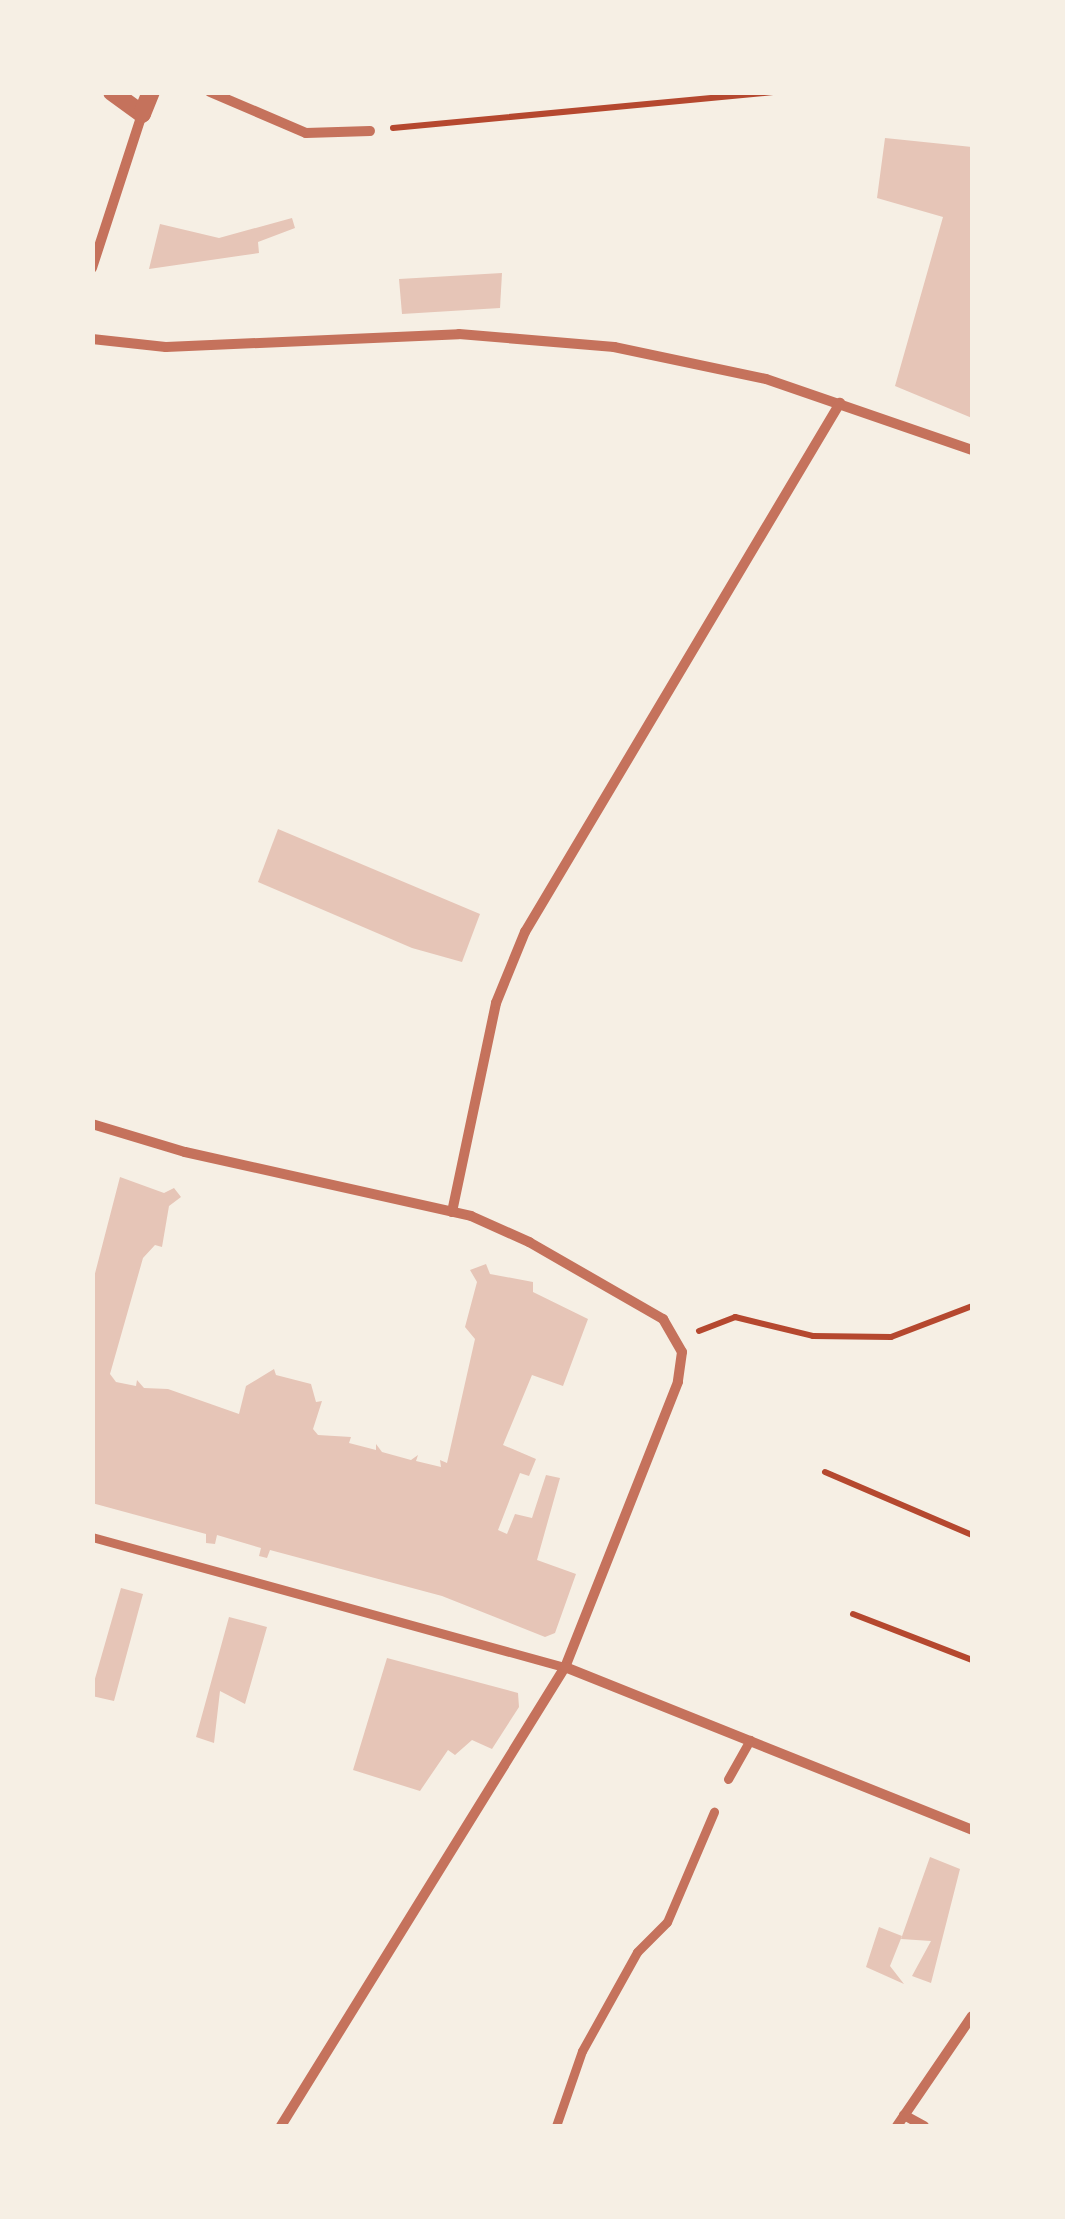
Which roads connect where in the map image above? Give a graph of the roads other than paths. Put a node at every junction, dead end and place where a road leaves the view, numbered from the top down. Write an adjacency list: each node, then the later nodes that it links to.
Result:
1 (112, 92): 4 (street)
2 (150, 92): 4 (street)
3 (210, 92): 5 (street)
4 (142, 114): 6 (street)
5 (370, 131)
6 (92, 268)
7 (92, 338): 8 (street)
8 (840, 403): 9 (street); 11 (street)
9 (972, 450)
10 (92, 1124): 11 (street)
11 (452, 1212): 13 (street)
12 (92, 1536): 13 (street)
13 (565, 1667): 14 (street); 20 (street)
14 (750, 1740): 15 (street); 17 (street)
15 (728, 1779)
16 (714, 1812): 21 (street)
17 (972, 1830)
18 (972, 2016): 19 (street)
19 (904, 2115): 22 (street); 23 (street)
20 (281, 2126)
21 (556, 2126)
22 (896, 2126)
23 (924, 2126)

